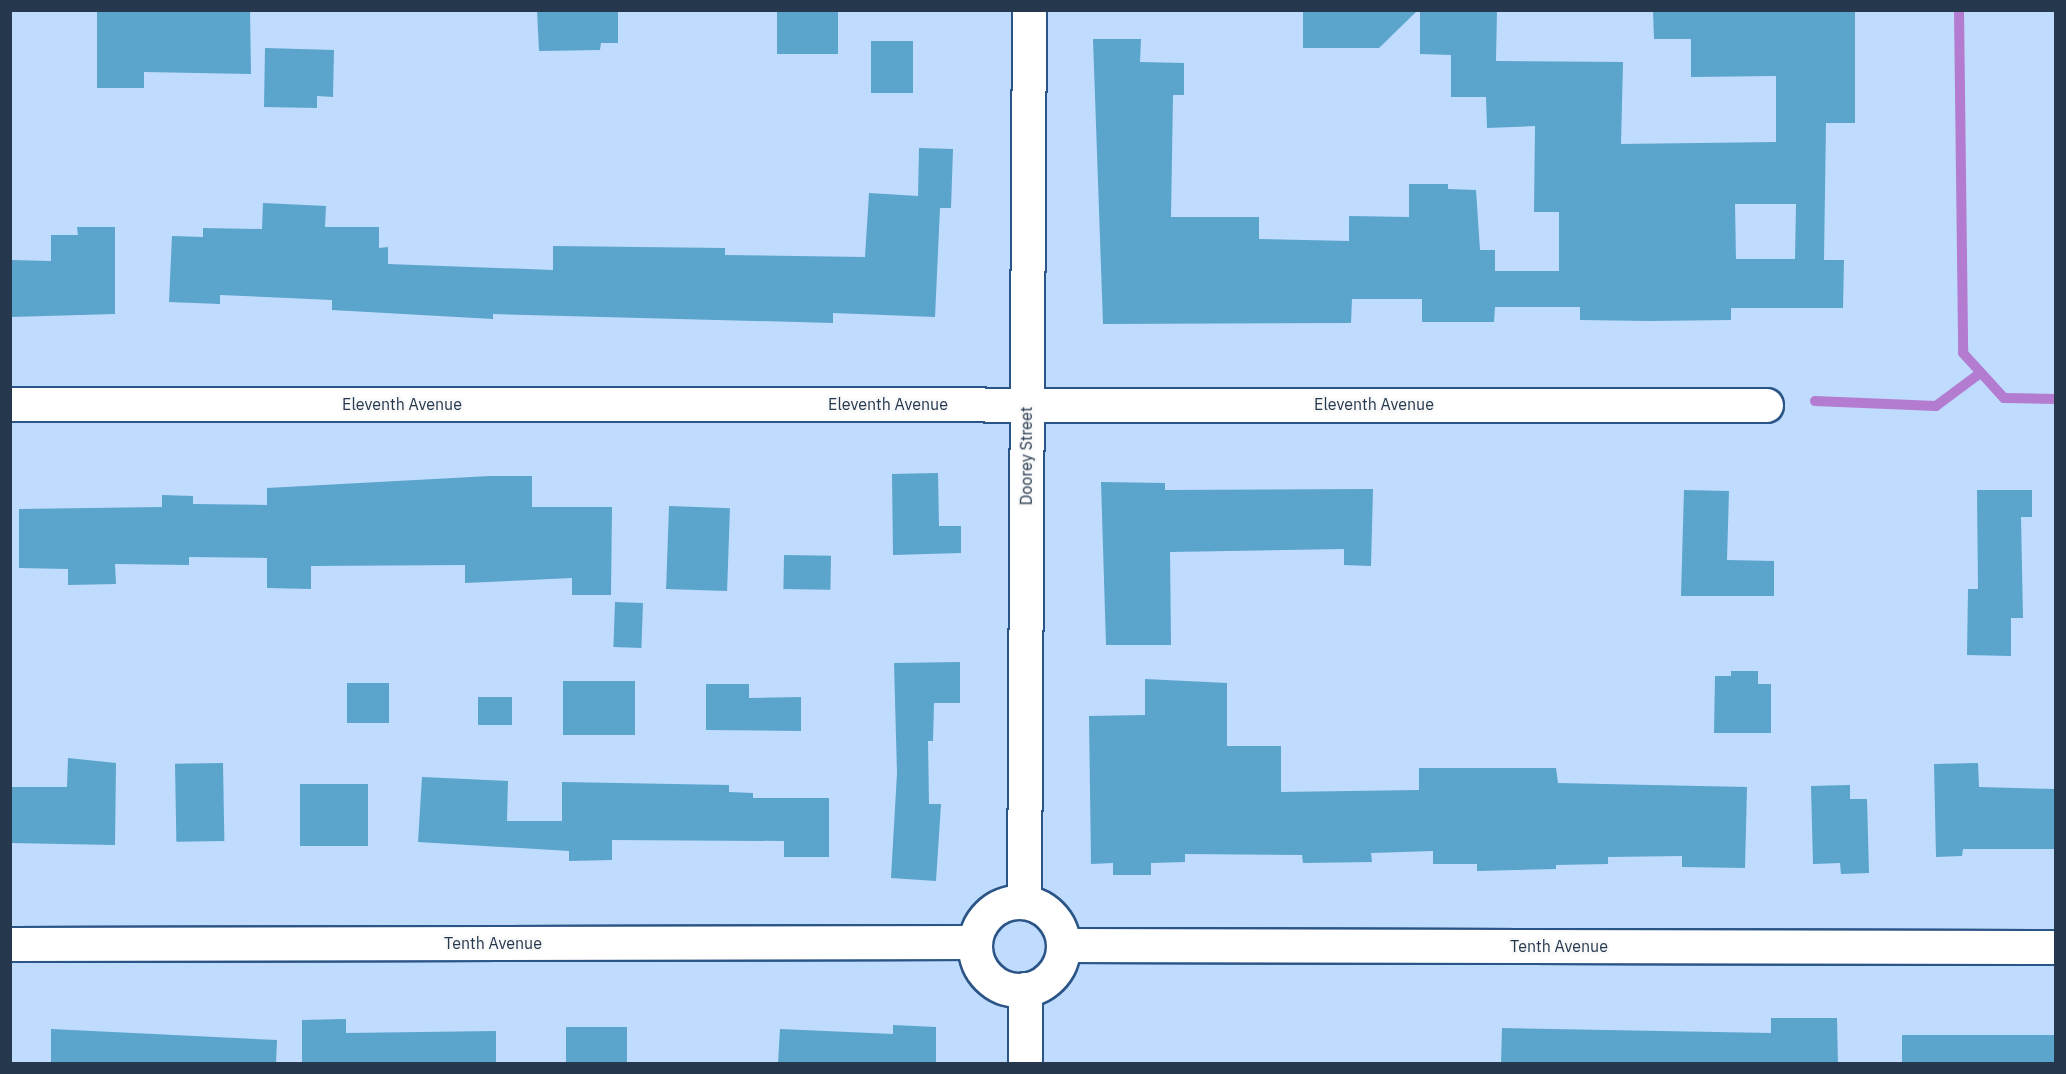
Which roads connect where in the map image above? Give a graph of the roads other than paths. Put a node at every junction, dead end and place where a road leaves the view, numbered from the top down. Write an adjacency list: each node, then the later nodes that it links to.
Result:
1 (1029, 10): 3 (street, Doorey Street)
2 (10, 404): 3 (street, Eleventh Avenue)
3 (1026, 404): 4 (street, Eleventh Avenue); 5 (street, Doorey Street)
4 (1766, 405)
5 (1024, 902): 6 (street); 8 (street)
6 (975, 942): 7 (street, Tenth Avenue); 10 (street)
7 (10, 944)
8 (1063, 945): 9 (street, Tenth Avenue); 10 (street)
9 (2055, 947)
10 (1025, 989): 11 (street)
11 (1025, 1064)

